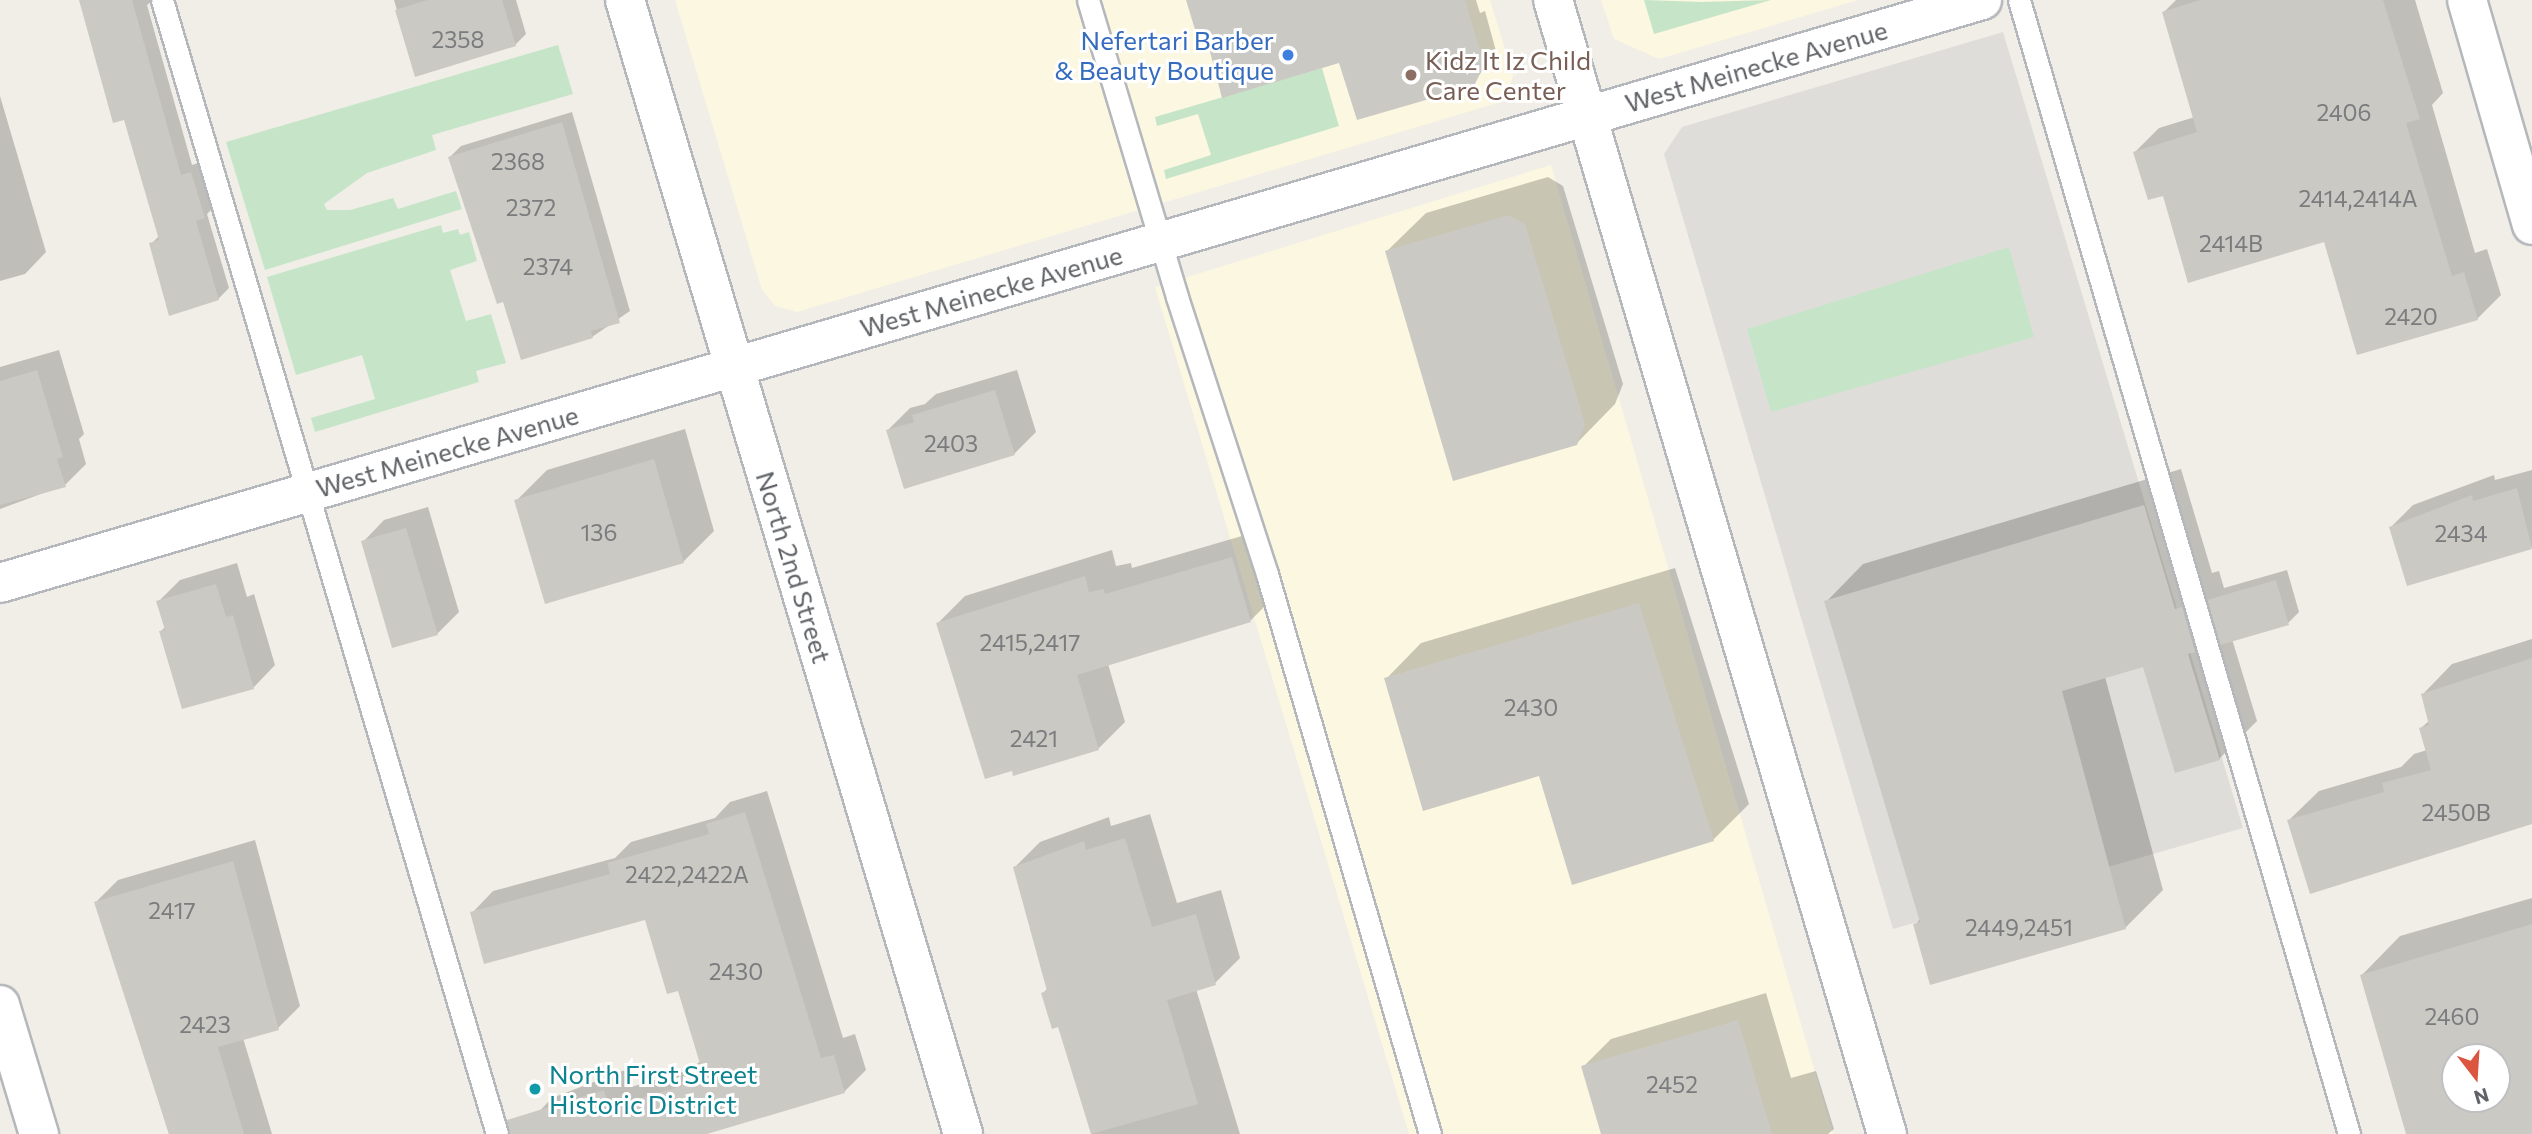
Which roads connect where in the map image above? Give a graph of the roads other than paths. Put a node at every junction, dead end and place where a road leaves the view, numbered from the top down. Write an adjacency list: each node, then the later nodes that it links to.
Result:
1 (162, 0): 12 (lane)
2 (625, 0): 11 (street, North 2nd Street)
3 (1088, 0): 10 (lane)
4 (1553, 0): 8 (street)
5 (2019, 0): 20 (lane)
6 (2467, 0): 9 (street)
7 (1971, 2): 8 (street, West Meinecke Avenue)
8 (1588, 115): 10 (street, West Meinecke Avenue); 19 (street)
9 (2532, 225)
10 (1161, 242): 11 (street, West Meinecke Avenue); 18 (lane)
11 (735, 368): 12 (street, West Meinecke Avenue); 17 (street, North 2nd Street)
12 (309, 491): 13 (street, West Meinecke Avenue); 16 (lane)
13 (0, 583)
14 (0, 1004): 15 (street)
15 (39, 1134)
16 (497, 1134)
17 (963, 1134)
18 (1430, 1134)
19 (1887, 1134)
20 (2349, 1134)

